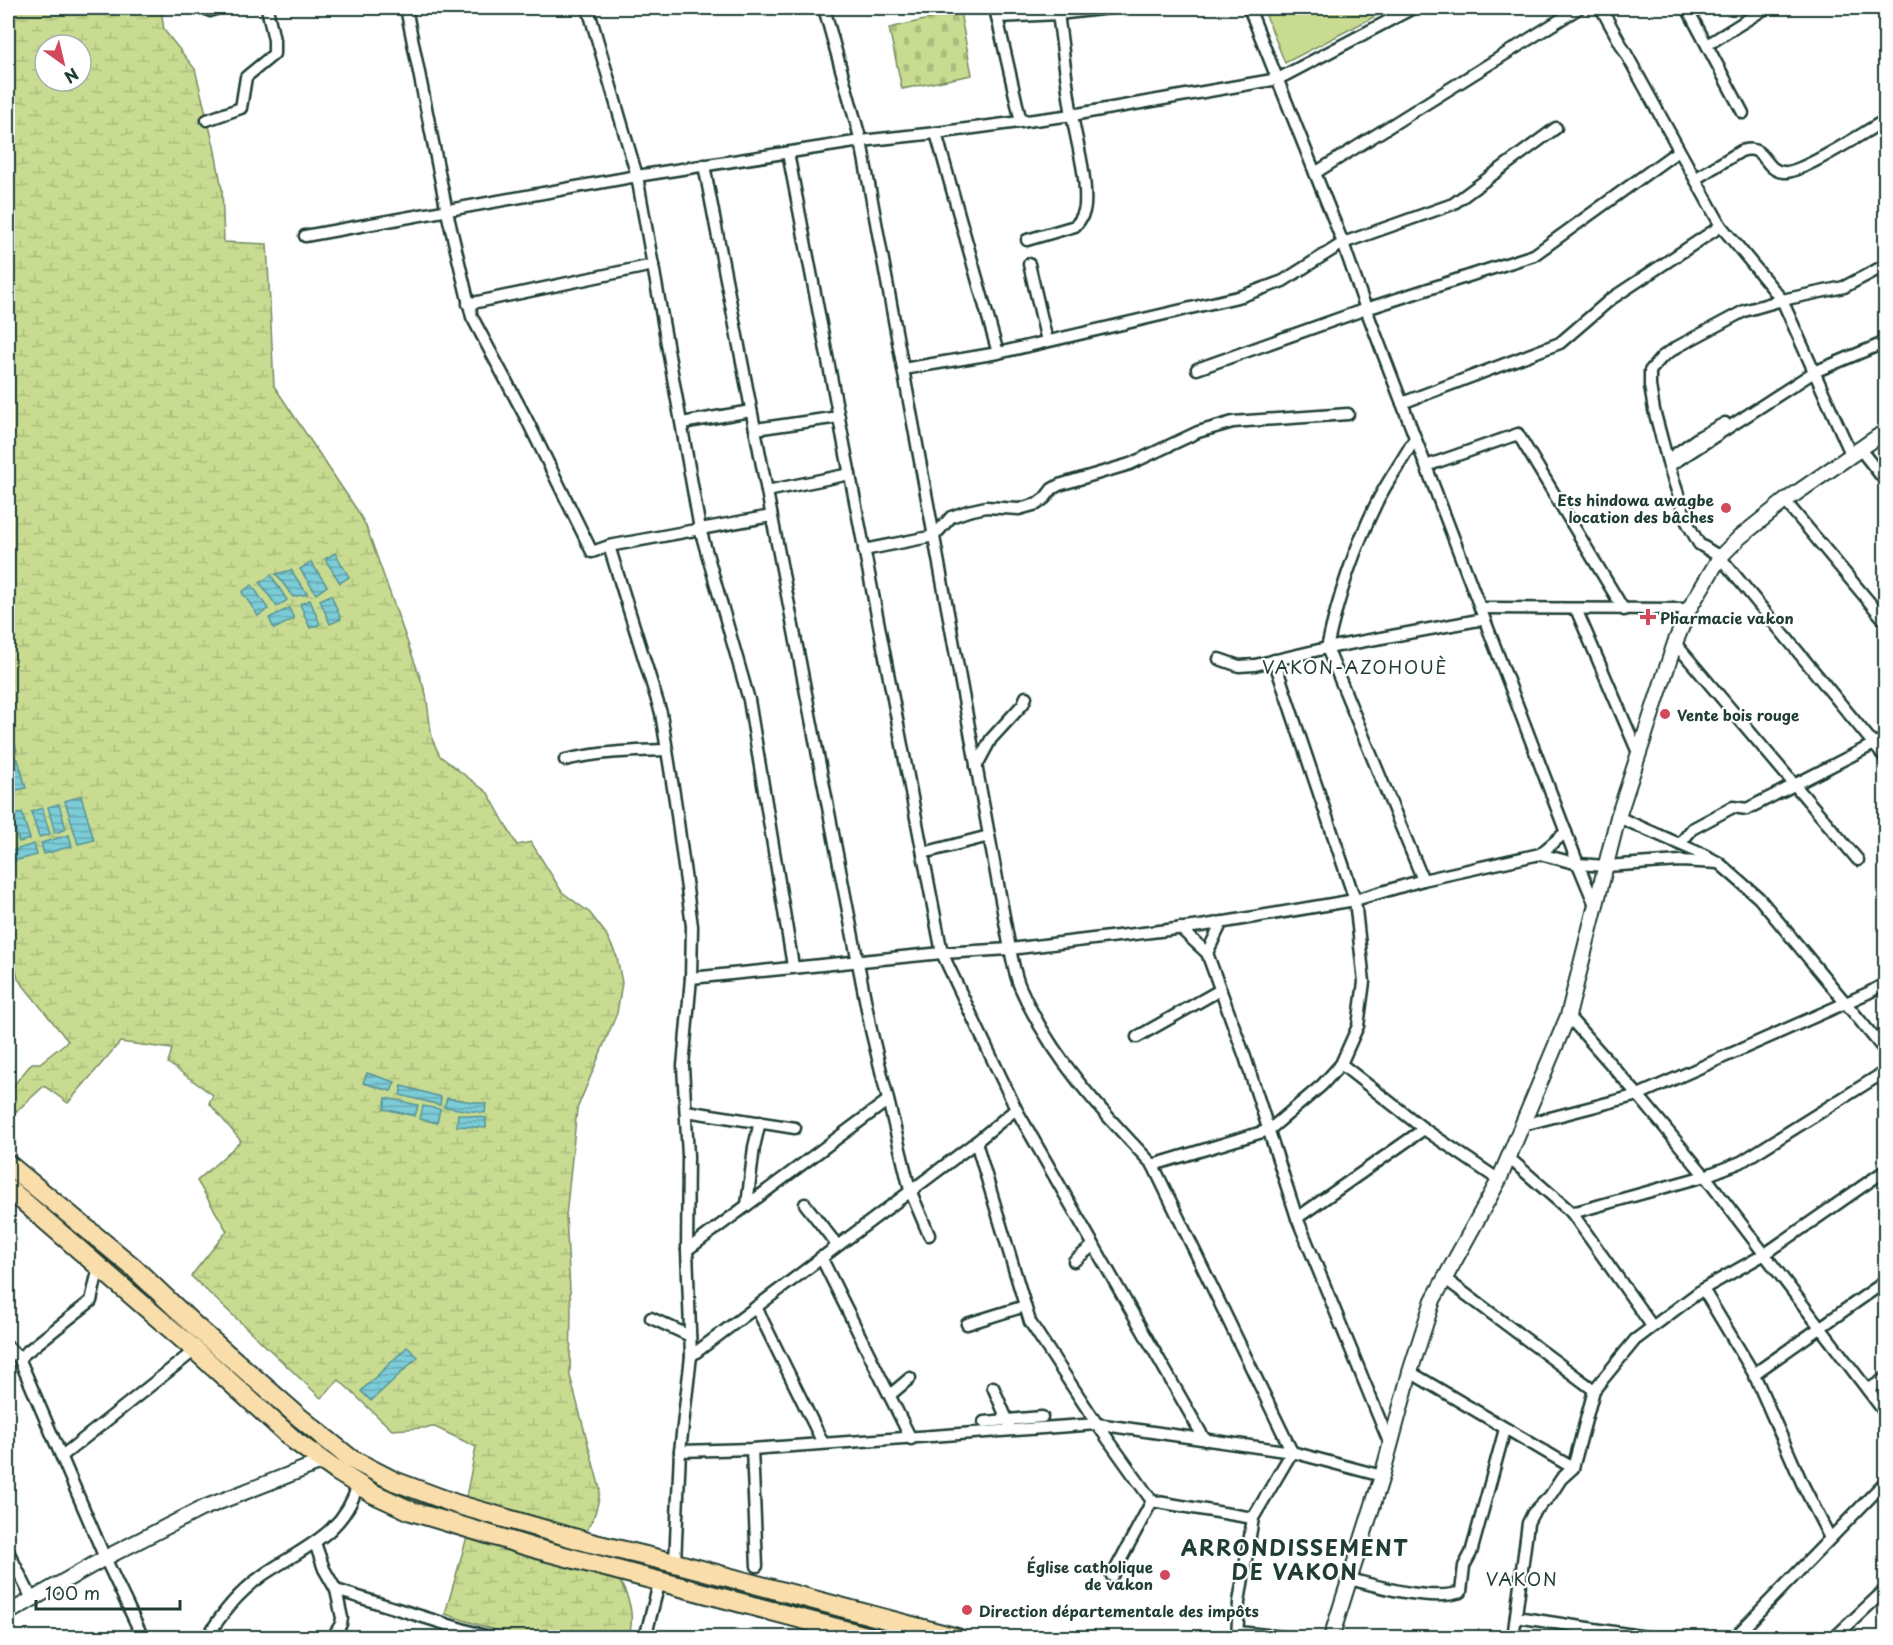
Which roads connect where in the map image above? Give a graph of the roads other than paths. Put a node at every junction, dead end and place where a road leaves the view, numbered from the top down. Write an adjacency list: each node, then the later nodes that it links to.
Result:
1 (267, 8): 18 (street)
2 (406, 8): 30 (street)
3 (588, 8): 28 (street)
4 (824, 8): 23 (street)
5 (1110, 8): 13 (street)
6 (1249, 8): 15 (street)
7 (1413, 8): 15 (street)
8 (1580, 8): 27 (street)
9 (1601, 8): 24 (street)
10 (1687, 8): 14 (street)
11 (1766, 8): 14 (street)
12 (996, 12): 13 (street); 20 (street)
13 (1058, 14): 17 (street)
14 (1707, 45): 16 (street)
15 (1278, 79): 17 (street); 27 (street)
16 (1743, 113)
17 (1072, 115): 20 (street); 33 (street)
18 (207, 120)
19 (1886, 120): 29 (street)
20 (1021, 122): 22 (street)
21 (1556, 128): 34 (street)
22 (936, 134): 23 (street); 43 (street)
23 (861, 141): 25 (street); 44 (street)
24 (1678, 151): 29 (street); 40 (street)
25 (788, 153): 26 (street); 50 (street)
26 (704, 165): 28 (street); 48 (street)
27 (1315, 173): 34 (street)
28 (637, 176): 30 (street); 36 (street)
29 (1695, 179): 31 (street)
30 (447, 212): 32 (street); 39 (street)
31 (1721, 226): 38 (street); 47 (street)
32 (305, 236)
33 (1028, 240)
34 (1343, 243): 40 (street); 41 (street)
35 (1029, 264): 41 (street)
36 (653, 265): 39 (street); 51 (street)
37 (1886, 265): 38 (street)
38 (1782, 300): 46 (street); 56 (street)
39 (468, 304): 65 (street)
40 (1366, 309): 45 (street); 47 (street)
41 (1047, 341): 43 (street)
42 (1886, 342): 46 (street)
43 (998, 353): 44 (street)
44 (903, 369): 64 (street)
45 (1197, 369)
46 (1813, 370): 55 (street); 56 (street)
47 (1402, 403): 54 (street)
48 (751, 411): 51 (street); 52 (street)
49 (1348, 414): 64 (street)
50 (839, 417): 52 (street); 58 (street)
51 (682, 423): 63 (street)
52 (755, 429): 60 (street)
53 (1886, 431): 55 (main road)
54 (1415, 438): 57 (street); 75 (street)
55 (1856, 452): 59 (street); 61 (main road)
56 (1668, 463): 67 (street)
57 (1426, 466): 68 (street); 71 (street)
58 (850, 474): 60 (street); 66 (street)
59 (1886, 482)
60 (766, 491): 62 (street)
61 (1785, 501): 67 (main road); 73 (street)
62 (771, 516): 63 (street); 105 (street)
63 (700, 529): 65 (street); 106 (street)
64 (934, 536): 66 (street); 85 (street)
65 (609, 546): 81 (street)
66 (864, 550): 91 (street)
67 (1720, 558): 70 (main road); 80 (street)
68 (1480, 608): 69 (street); 72 (street)
69 (1576, 609): 71 (street); 82 (street)
70 (1689, 609): 71 (street); 74 (main road)
71 (1624, 610)
72 (1484, 619): 75 (street); 88 (street)
73 (1886, 622)
74 (1675, 643): 82 (main road); 86 (street)
75 (1327, 648): 77 (street); 97 (street)
76 (1219, 659): 77 (street)
77 (1274, 660): 98 (street)
78 (1026, 697): 85 (street)
79 (1886, 738): 80 (street)
80 (1874, 744): 83 (street); 86 (street)
81 (667, 750): 84 (street); 107 (street)
82 (1639, 755): 87 (main road)
83 (1886, 759)
84 (565, 760)
85 (976, 768): 89 (street)
86 (1795, 786): 90 (street); 93 (street)
87 (1618, 817): 90 (street); 96 (main road)
88 (1566, 832): 92 (street); 95 (street)
89 (989, 836): 91 (street); 102 (street)
90 (1680, 844): 94 (street)
91 (923, 853): 103 (street)
92 (1540, 854): 95 (street); 97 (street)
93 (1858, 860)
94 (1719, 863): 96 (street); 110 (street)
95 (1578, 864): 96 (street); 99 (street)
96 (1606, 866): 99 (main road)
97 (1423, 880): 98 (street)
98 (1355, 900): 100 (street); 114 (street)
99 (1595, 905): 111 (main road)
100 (1222, 922): 101 (street); 104 (street)
101 (1180, 928): 102 (street); 104 (street)
102 (1010, 949): 103 (street); 128 (street)
103 (942, 952): 105 (street); 118 (street)
104 (1207, 953): 109 (street)
105 (857, 960): 106 (street); 117 (street)
106 (793, 966): 107 (street)
107 (691, 978): 119 (street)
108 (1886, 983): 110 (street)
109 (1220, 990): 112 (street); 124 (street)
110 (1845, 1003): 113 (street); 116 (street)
111 (1568, 1016): 116 (street); 121 (main road)
112 (1137, 1036)
113 (1886, 1052)
114 (1341, 1064): 123 (street); 124 (street)
115 (1886, 1071): 130 (street)
116 (1638, 1095): 121 (street); 130 (street)
117 (887, 1101): 133 (street); 135 (street)
118 (1016, 1109): 125 (street); 140 (street)
119 (686, 1111): 120 (street); 141 (street)
120 (760, 1122): 122 (street); 135 (street)
121 (1523, 1125): 126 (main road)
122 (795, 1128)
123 (1424, 1129): 131 (street); 137 (street)
124 (1269, 1130): 128 (street); 137 (street)
125 (976, 1142): 133 (street); 150 (street)
126 (1509, 1158): 131 (main road); 136 (street)
127 (8, 1164): 192 (highway)
128 (1153, 1165): 179 (street)
129 (1886, 1170): 142 (street)
130 (1705, 1176): 136 (street); 142 (street)
131 (1499, 1180): 146 (main road)
132 (8, 1188): 145 (highway)
133 (910, 1190): 138 (street); 139 (street)
134 (805, 1204): 139 (street)
135 (747, 1205): 141 (street)
136 (1572, 1213): 153 (street)
137 (1297, 1218): 176 (street)
138 (929, 1236)
139 (837, 1245): 143 (street)
140 (1094, 1245): 144 (street); 174 (street)
141 (687, 1250): 155 (street)
142 (1765, 1254): 148 (street); 154 (street)
143 (821, 1257): 149 (street); 166 (street)
144 (1074, 1261)
145 (99, 1266): 156 (highway); 157 (street)
146 (1444, 1278): 159 (main road); 164 (street)
147 (1886, 1281): 154 (street)
148 (1703, 1289): 153 (street); 160 (street)
149 (756, 1306): 158 (street); 175 (street)
150 (1025, 1306): 152 (street); 170 (street)
151 (651, 1318): 155 (street)
152 (967, 1324)
153 (1652, 1326): 164 (street)
154 (1820, 1328): 160 (street); 165 (street)
155 (690, 1336): 158 (street)
156 (195, 1350): 180 (street); 181 (highway)
157 (11, 1352): 180 (street)
158 (691, 1356): 178 (street)
159 (1410, 1372): 172 (street); 176 (main road)
160 (1754, 1374): 188 (street)
161 (910, 1378): 166 (street)
162 (1886, 1378): 165 (street)
163 (993, 1387): 171 (street)
164 (1594, 1390): 182 (street)
165 (1868, 1390): 167 (street)
166 (890, 1395): 173 (street)
167 (1886, 1414)
168 (1042, 1417): 171 (street)
169 (984, 1422): 171 (street)
170 (1097, 1424): 171 (street); 174 (street); 186 (street)
171 (1010, 1425): 173 (street)
172 (1505, 1429): 182 (street); 195 (street)
173 (911, 1439): 175 (street)
174 (1205, 1440): 179 (street)
175 (823, 1443): 177 (street)
176 (1391, 1447): 183 (main road)
177 (752, 1449): 178 (street); 193 (street)
178 (680, 1451): 192 (street)
179 (1292, 1452): 183 (street); 187 (street)
180 (62, 1456): 191 (street)
181 (324, 1461): 185 (highway); 191 (main road)
182 (1573, 1468): 201 (street)
183 (1382, 1476): 195 (main road)
184 (1886, 1481): 188 (street)
185 (358, 1484): 189 (street); 196 (highway)
186 (1152, 1501): 187 (street); 194 (street)
187 (1252, 1518): 203 (street)
188 (1830, 1538): 216 (street)
189 (315, 1543): 198 (street); 206 (street)
190 (8, 1551): 199 (street)
191 (105, 1558): 199 (main road); 205 (street)
192 (675, 1563): 211 (highway)
193 (757, 1566)
194 (1112, 1576)
195 (1350, 1579): 213 (main road)
196 (660, 1581): 209 (street); 210 (highway)
197 (1886, 1589): 202 (street)
198 (336, 1590): 207 (street); 208 (street)
199 (32, 1599): 200 (main road)
200 (8, 1613)
201 (1516, 1617): 204 (street); 214 (street)
202 (1844, 1634): 217 (street)
203 (1237, 1635): 212 (street)
204 (1624, 1635): 215 (street)
205 (143, 1638)
206 (207, 1638)
207 (332, 1638)
208 (491, 1638)
209 (645, 1638)
210 (874, 1638)
211 (957, 1638)
212 (1294, 1638)
213 (1331, 1638)
214 (1513, 1638)
215 (1653, 1638)
216 (1734, 1638)
217 (1834, 1638)

